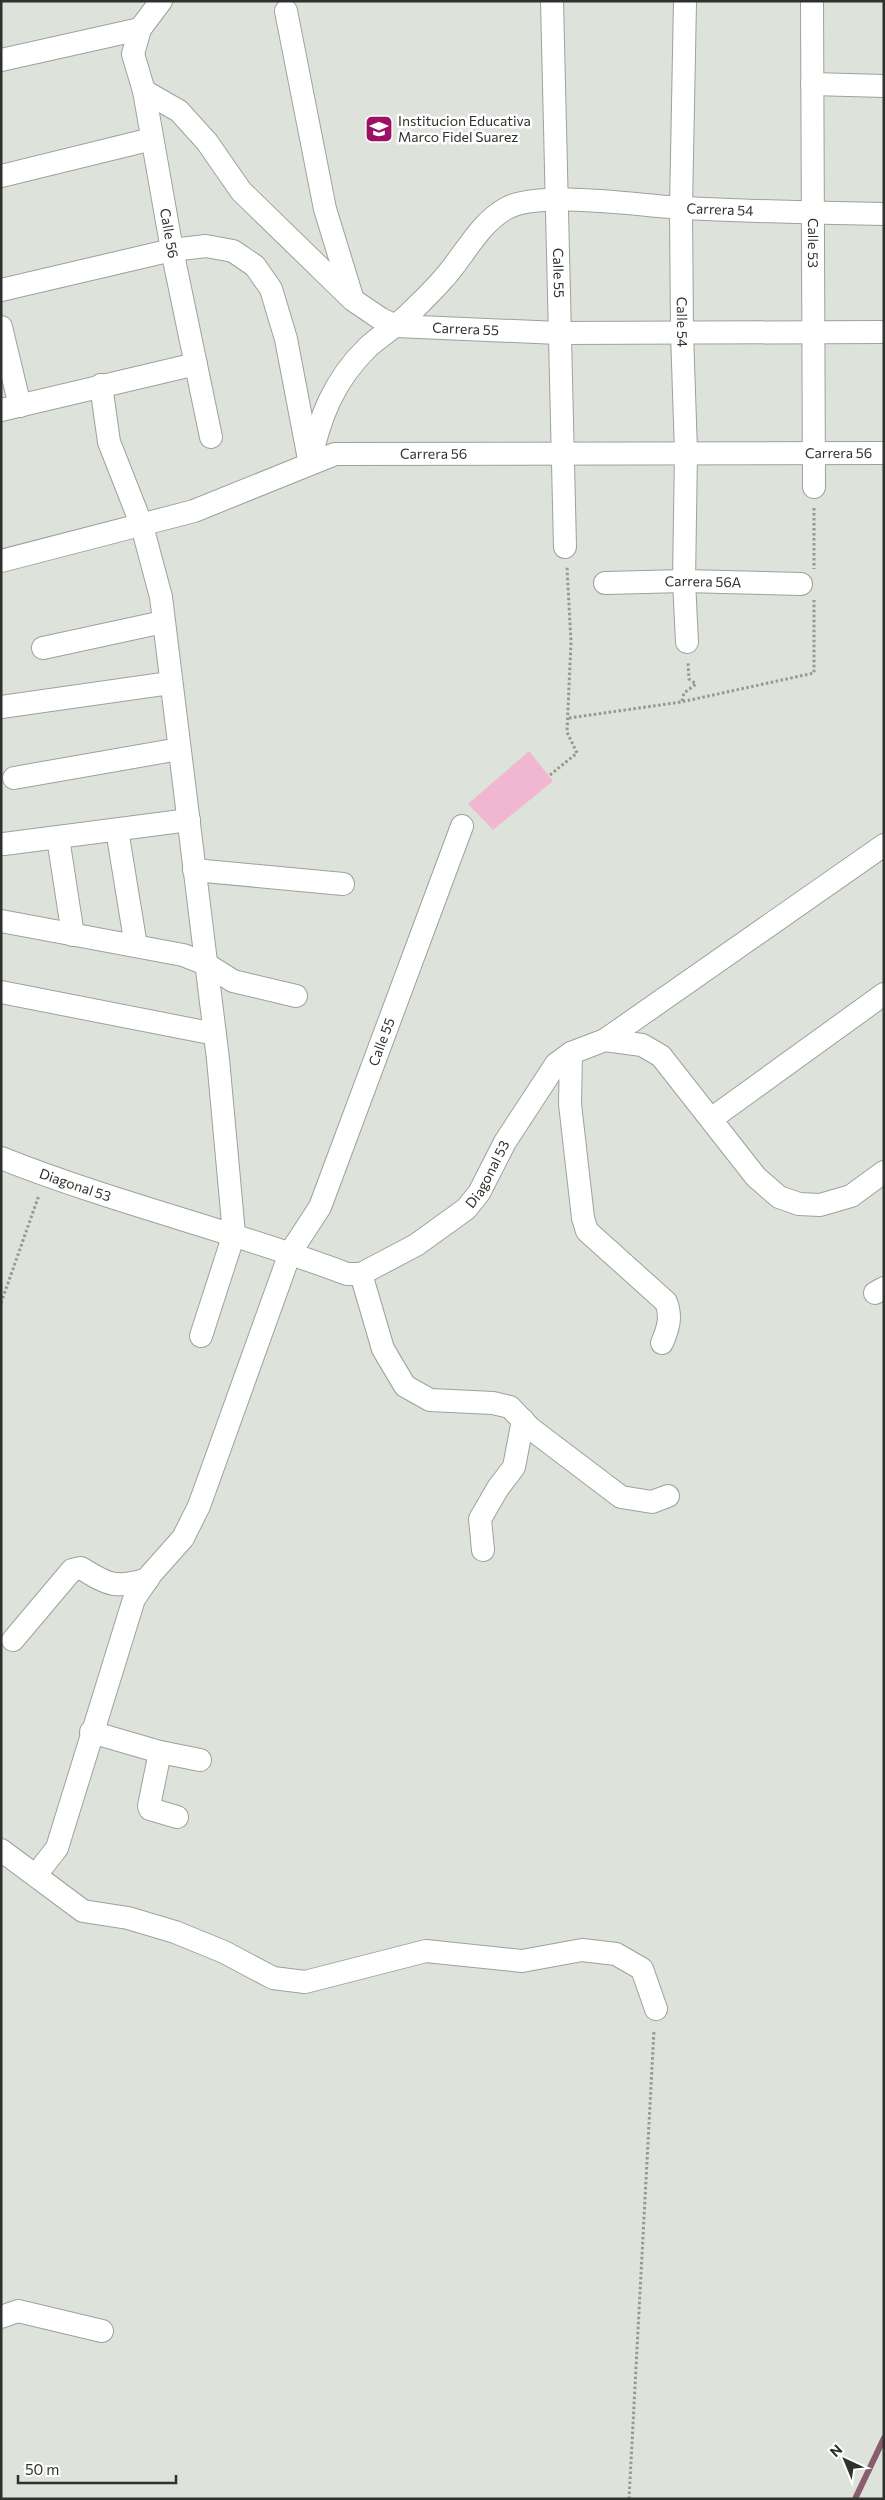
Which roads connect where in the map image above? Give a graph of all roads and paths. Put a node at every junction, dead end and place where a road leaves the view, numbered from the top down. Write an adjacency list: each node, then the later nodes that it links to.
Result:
1 (161, 1): 6 (street)
2 (552, 1): 13 (street, Calle 55)
3 (685, 1): 14 (street, Calle 54)
4 (812, 1): 8 (street, Calle 53)
5 (286, 11): 19 (street)
6 (140, 29): 7 (street); 10 (street, Calle 56)
7 (1, 60)
8 (812, 84): 9 (street); 15 (street, Calle 53)
9 (884, 86)
10 (144, 91): 11 (street, Calle 56); 19 (street, Carrera 55)
11 (152, 139): 12 (street); 17 (street, Calle 56)
12 (1, 176)
13 (556, 199): 14 (street, Carrera 54); 20 (street, Carrera 54); 25 (street, Calle 55)
14 (682, 208): 15 (street, Carrera 54); 23 (street, Calle 54)
15 (814, 214): 16 (street, Carrera 54); 22 (street, Calle 53)
16 (884, 214)
17 (172, 250): 18 (street); 26 (street, Calle 56); 34 (street)
18 (1, 290)
19 (353, 300): 20 (street, Carrera 55)
20 (396, 326): 25 (street, Carrera 55); 34 (street, Carrera 54)
21 (1, 327): 28 (street)
22 (813, 331): 23 (street, Carrera 55); 24 (street, Carrera 55); 32 (street, Calle 53)
23 (682, 332): 25 (street, Carrera 55); 31 (street, Calle 54)
24 (884, 332)
25 (559, 333): 30 (street, Calle 55)
26 (196, 364): 27 (street); 29 (street, Calle 56)
27 (101, 385): 28 (street); 36 (street)
28 (10, 408)
29 (211, 437)
30 (562, 452): 31 (street, Carrera 56); 34 (street, Carrera 56); 37 (street, Calle 55)
31 (686, 452): 32 (street, Carrera 56); 39 (street, Calle 54)
32 (813, 453): 33 (street, Carrera 56); 35 (street, Calle 53)
33 (884, 453)
34 (310, 463): 36 (street, Carrera 56)
35 (814, 486): 41 (path)
36 (142, 526): 38 (street, Carrera 56); 42 (street)
37 (565, 547): 48 (path)
38 (1, 561)
39 (684, 581): 40 (street, Carrera 56A); 41 (street, Carrera 56A); 43 (street, Calle 54)
40 (605, 583)
41 (810, 584): 46 (path)
42 (163, 622): 44 (street); 45 (street)
43 (687, 642): 46 (path)
44 (43, 648)
45 (170, 683): 47 (street); 49 (street)
46 (682, 702): 48 (path)
47 (1, 707)
48 (569, 718): 50 (path)
49 (179, 749): 51 (street); 52 (street)
50 (550, 775)
51 (14, 778)
52 (189, 820): 54 (street); 58 (street)
53 (462, 826): 75 (street, Calle 55)
54 (118, 830): 55 (street); 62 (street)
55 (58, 838): 56 (street); 61 (street)
56 (2, 843)
57 (884, 845): 68 (street)
58 (194, 870): 59 (street); 63 (street)
59 (343, 884)
60 (1, 921): 61 (street)
61 (73, 935): 62 (street)
62 (136, 946): 63 (street)
63 (206, 964): 66 (street); 67 (street)
64 (1, 992): 67 (street)
65 (884, 994): 70 (street)
66 (296, 996)
67 (215, 1034): 74 (street)
68 (605, 1040): 69 (street, Diagonal 53); 70 (street, Diagonal 53)
69 (572, 1053): 76 (street, Diagonal 53); 79 (street)
70 (711, 1119): 72 (street, Diagonal 53)
71 (1, 1158): 73 (street, Diagonal 53)
72 (884, 1172)
73 (45, 1176): 74 (street, Diagonal 53); 77 (path)
74 (234, 1234): 75 (street, Diagonal 53); 78 (street)
75 (290, 1253): 76 (street, Diagonal 53); 83 (street, Calle 55)
76 (362, 1274): 80 (street)
77 (1, 1303)
78 (201, 1336)
79 (662, 1343)
80 (523, 1420): 81 (street); 82 (street)
81 (668, 1496)
82 (483, 1550)
83 (148, 1579): 84 (street); 85 (street, Calle 55)
84 (13, 1640)
85 (91, 1732): 86 (street); 90 (street, Calle 55)
86 (160, 1752): 87 (street); 88 (street)
87 (200, 1760)
88 (177, 1817)
89 (1, 1850): 90 (street)
90 (36, 1875): 91 (street)
91 (656, 2010): 94 (path)
92 (1, 2317): 93 (street)
93 (102, 2331)
94 (628, 2499)

